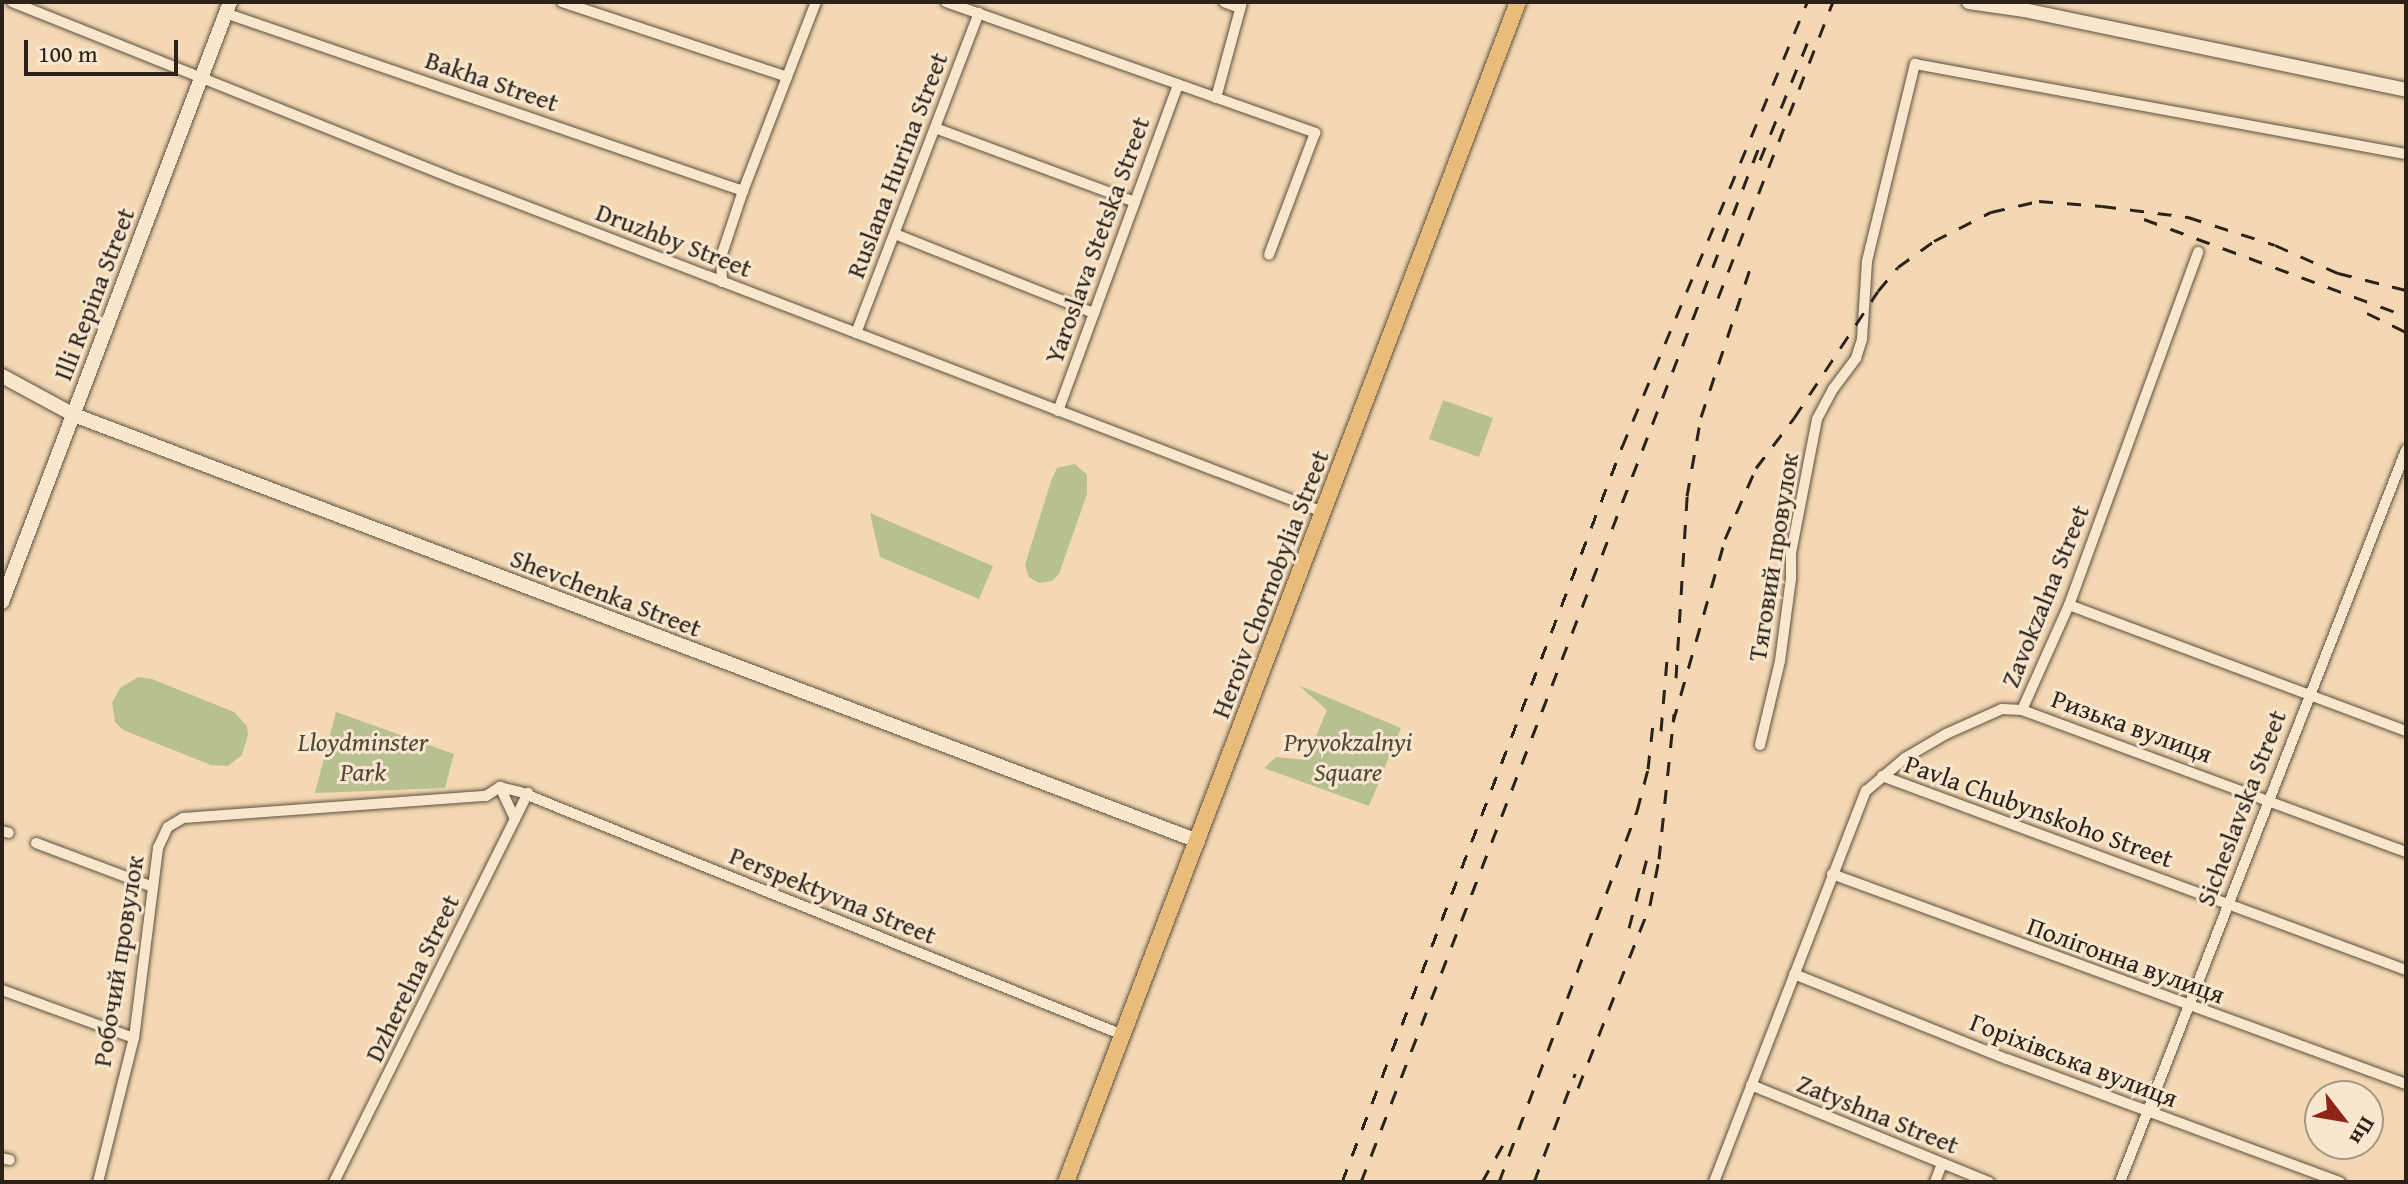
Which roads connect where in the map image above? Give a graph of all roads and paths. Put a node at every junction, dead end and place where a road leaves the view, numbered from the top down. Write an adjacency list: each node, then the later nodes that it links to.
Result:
1 (12, 2): 13 (street, Druzhby Street)
2 (562, 2): 14 (street)
3 (816, 2): 14 (street)
4 (946, 2): 12 (street)
5 (1224, 2): 9 (street)
6 (1518, 2): 32 (main road, Heroiv Chornobylia Street)
7 (1969, 2): 11 (street)
8 (1997, 2): 11 (street)
9 (1241, 5): 17 (street)
10 (228, 7): 13 (street, Illi Repina Street); 20 (street, Bakha Street)
11 (2024, 10): 16 (street)
12 (979, 13): 15 (street); 18 (street, Ruslana Hurina Street)
13 (201, 76): 25 (street, Druzhby Street); 30 (street, Illi Repina Street)
14 (787, 77): 20 (street)
15 (1178, 84): 17 (street); 21 (street, Yaroslava Stetska Street)
16 (2406, 90)
17 (1216, 98): 24 (street)
18 (935, 128): 21 (street); 22 (street, Ruslana Hurina Street)
19 (2406, 154): 38 (street, Тяговий провулок)
20 (743, 191): 25 (street)
21 (1135, 202): 26 (street, Yaroslava Stetska Street)
22 (895, 234): 26 (street); 27 (street, Ruslana Hurina Street)
23 (2198, 252): 34 (street, Zavokzalna Street)
24 (1269, 255)
25 (722, 282): 27 (street, Druzhby Street)
26 (1094, 313): 29 (street, Yaroslava Stetska Street)
27 (856, 333): 29 (street, Druzhby Street)
28 (2, 376): 30 (street, Shevchenka Street)
29 (1058, 411): 32 (street, Druzhby Street)
30 (74, 415): 33 (street, Illi Repina Street); 44 (street, Shevchenka Street)
31 (2406, 450): 35 (street, Sicheslavska Street)
32 (1323, 512): 44 (main road, Heroiv Chornobylia Street)
33 (2, 602)
34 (2069, 605): 35 (street); 36 (street, Zavokzalna Street)
35 (2309, 694): 37 (street); 42 (street, Sicheslavska Street)
36 (2022, 710): 39 (street, Zavokzalna Street); 42 (street, Ризька вулиця)
37 (2406, 731)
38 (1760, 745)
39 (1882, 776): 47 (street, Zavokzalna Street); 49 (street, Pavla Chubynskoho Street)
40 (500, 787): 41 (street, Робочий провулок); 43 (street); 48 (street, Робочий провулок)
41 (528, 793): 43 (street, Dzherelna Street); 54 (street, Perspektyvna Street)
42 (2268, 800): 46 (street, Ризька вулиця); 49 (street, Sicheslavska Street)
43 (515, 819): 61 (street, Dzherelna Street)
44 (1198, 841): 54 (main road, Heroiv Chornobylia Street)
45 (36, 843): 48 (street)
46 (2406, 852)
47 (1832, 874): 51 (street, Zavokzalna Street); 53 (street, Полігонна вулиця)
48 (153, 887): 55 (street, Робочий провулок)
49 (2228, 905): 50 (street, Pavla Chubynskoho Street); 53 (street, Sicheslavska Street)
50 (2406, 970)
51 (1794, 974): 57 (street, Zavokzalna Street); 58 (street, Горіхівська вулиця)
52 (2, 990): 55 (street)
53 (2186, 1006): 56 (street, Полігонна вулиця); 58 (street, Sicheslavska Street)
54 (1123, 1035): 62 (main road, Heroiv Chornobylia Street)
55 (134, 1038): 60 (street, Робочий провулок)
56 (2406, 1084)
57 (1751, 1085): 59 (street, Zatyshna Street); 63 (street, Zavokzalna Street)
58 (2147, 1111): 66 (street, Sicheslavska Street); 67 (street, Горіхівська вулиця)
59 (1942, 1164): 64 (street); 65 (street, Zatyshna Street)
60 (98, 1182)
61 (334, 1182)
62 (1066, 1182)
63 (1714, 1182)
64 (1935, 1182)
65 (1989, 1182)
66 (2120, 1182)
67 (2340, 1182)

